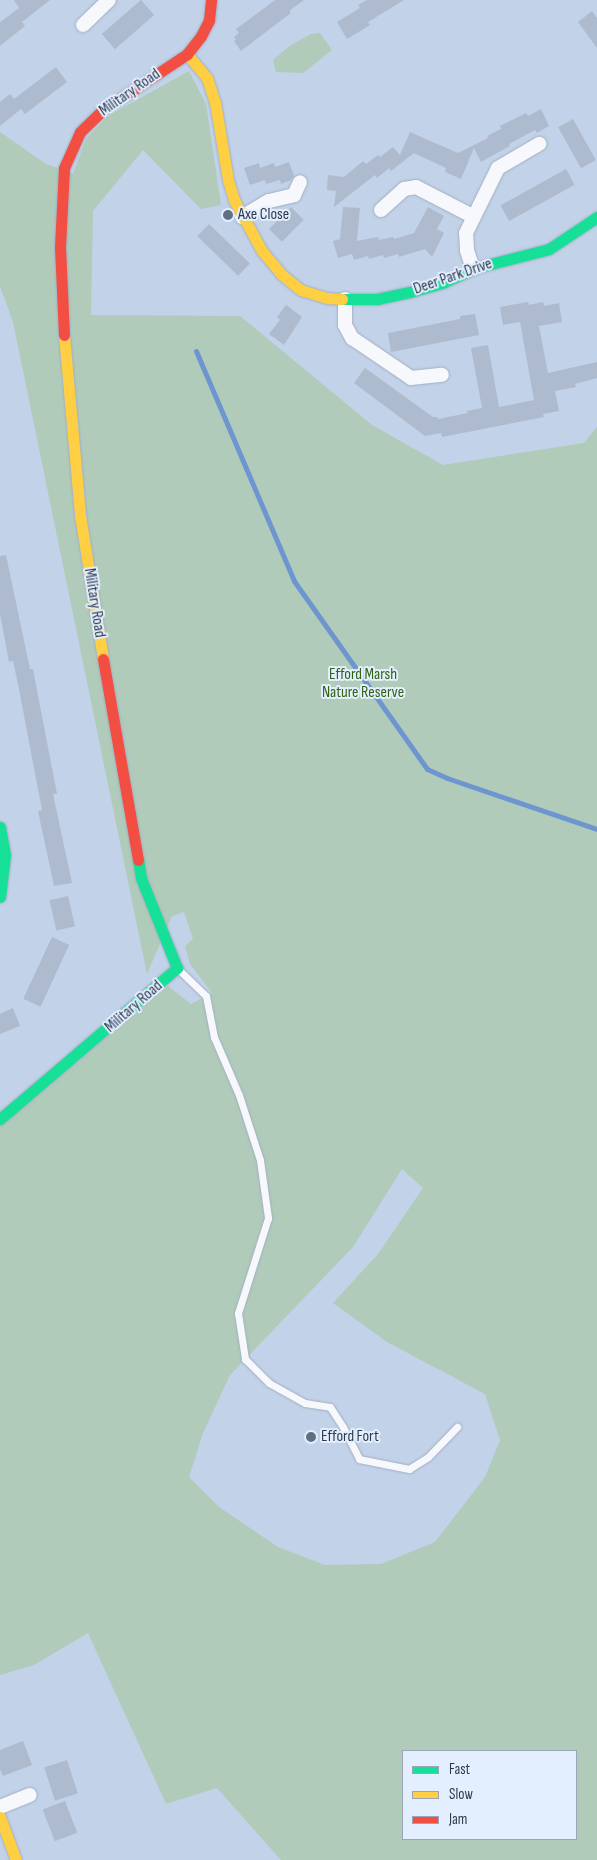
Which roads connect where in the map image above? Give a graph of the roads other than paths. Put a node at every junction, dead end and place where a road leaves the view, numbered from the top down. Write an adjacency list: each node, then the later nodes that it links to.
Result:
1 (109, 0): 3 (street)
2 (211, 0): 4 (street, Military Road)
3 (83, 25)
4 (187, 54): 10 (street, Deer Park Drive); 16 (street, Military Road)
5 (539, 144): 8 (street)
6 (300, 182): 10 (street)
7 (381, 210): 8 (street)
8 (474, 217): 11 (street)
9 (597, 217): 11 (street, Deer Park Drive)
10 (242, 218): 12 (street, Deer Park Drive)
11 (473, 269): 12 (street, Deer Park Drive)
12 (345, 299): 13 (street)
13 (442, 375)
14 (0, 827): 15 (street)
15 (0, 896)
16 (177, 968): 17 (street, Military Road); 18 (lane)
17 (0, 1119)
18 (458, 1427)
19 (30, 1796): 20 (street)
20 (0, 1807)
21 (0, 1817): 22 (street)
22 (16, 1860)

